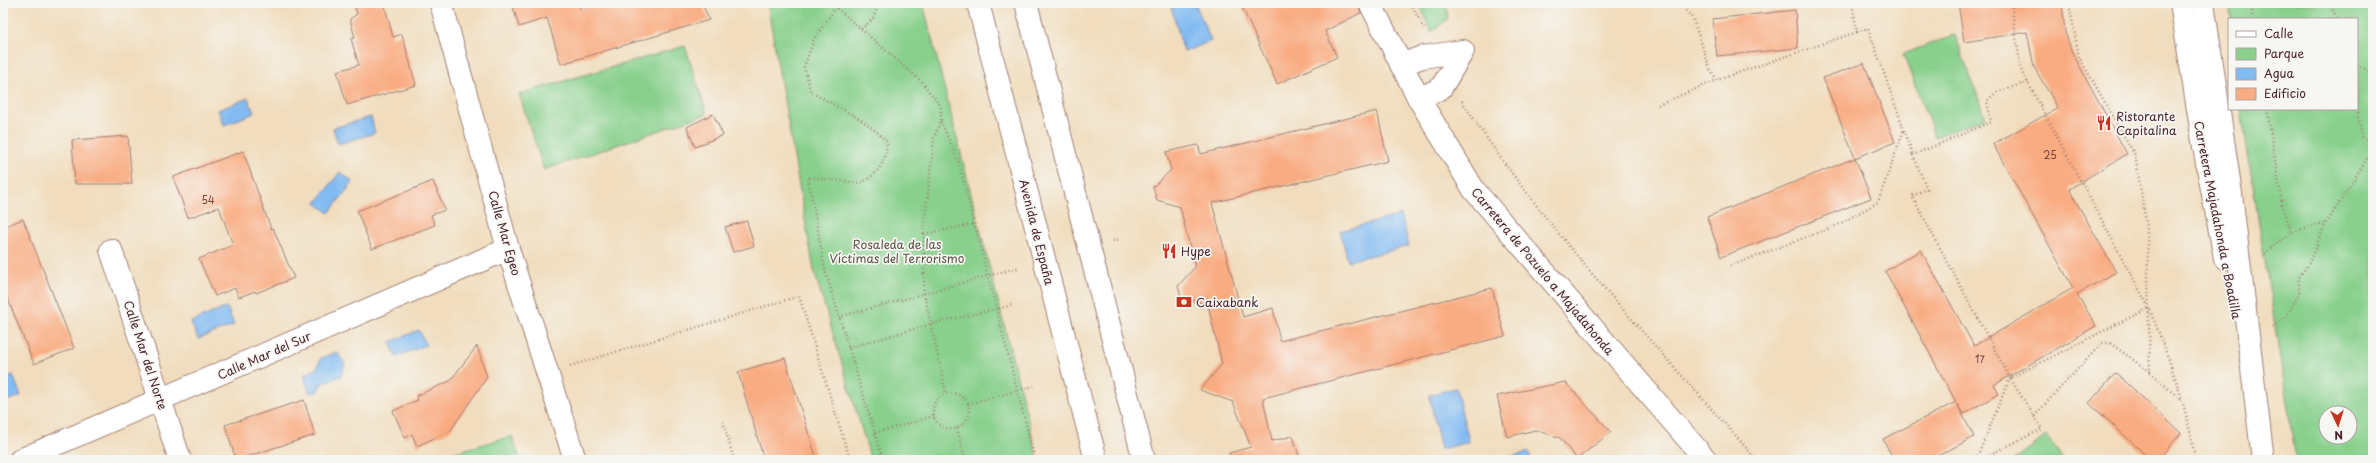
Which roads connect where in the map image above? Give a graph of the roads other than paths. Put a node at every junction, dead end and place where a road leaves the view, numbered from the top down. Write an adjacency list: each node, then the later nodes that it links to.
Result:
1 (441, 3): 11 (street, Calle Mar Egeo)
2 (978, 3): 18 (street, Avenida de España)
3 (1026, 3): 19 (street)
4 (1370, 3): 8 (street, Carretera de Pozuelo a Majadahonda)
5 (2181, 3): 14 (street, Carretera Majadahonda a Boadilla)
6 (2193, 3): 10 (street, Carretera Majadahonda a Boadilla)
7 (2203, 3): 10 (street, Carretera Majadahonda a Boadilla)
8 (1401, 65): 9 (street, Carretera de Pozuelo a Majadahonda); 9 (street)
9 (1419, 99): 20 (street, Carretera de Pozuelo a Majadahonda)
10 (2231, 194): 14 (street, Carretera Majadahonda a Boadilla)
11 (508, 249): 13 (street, Calle Mar del Sur); 17 (street, Calle Mar Egeo)
12 (111, 250): 13 (street, Calle Mar del Norte)
13 (162, 400): 15 (street, Calle Mar del Sur); 16 (street, Calle Mar del Norte)
14 (2259, 436): 21 (street, Carretera Majadahonda a Boadilla)
15 (20, 460)
16 (180, 460)
17 (575, 460)
18 (1096, 460)
19 (1144, 460)
20 (1706, 460)
21 (2263, 460)

